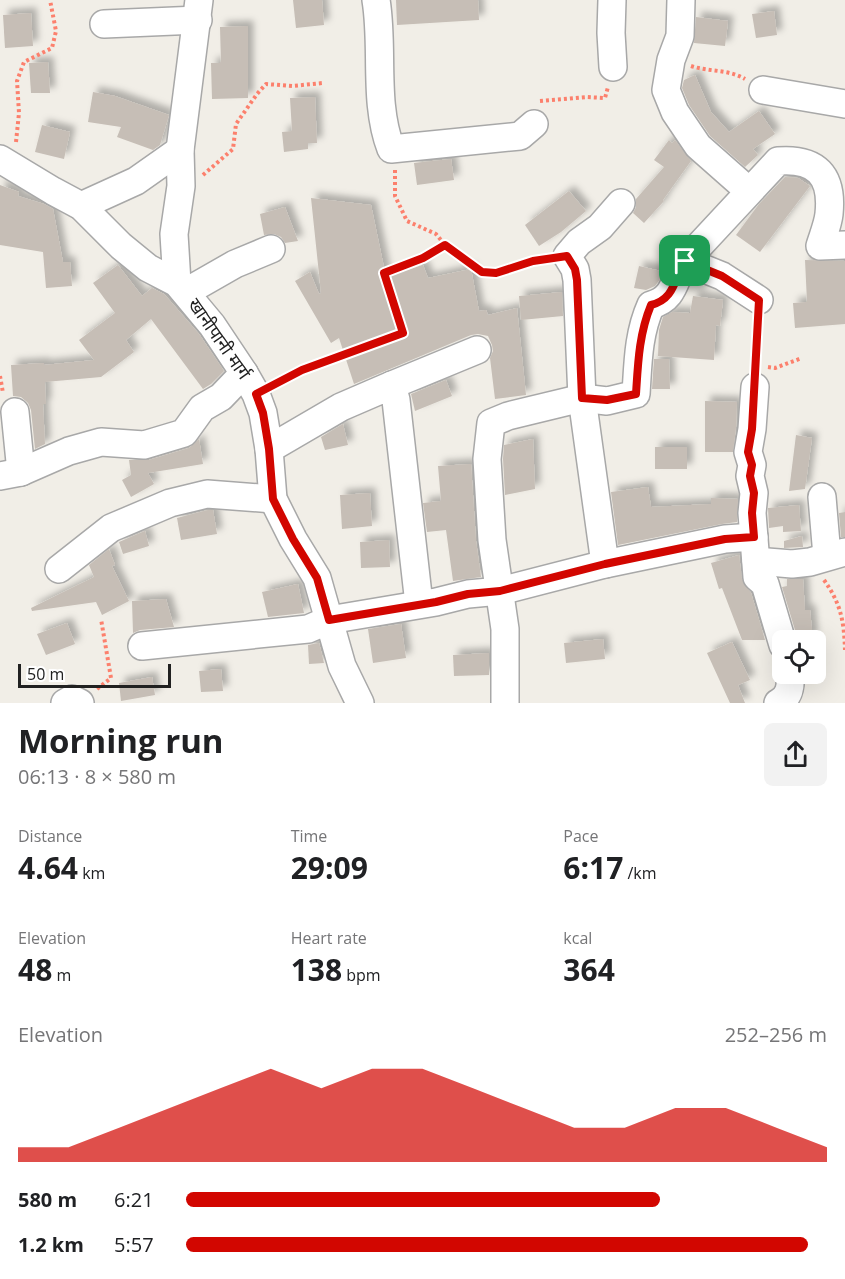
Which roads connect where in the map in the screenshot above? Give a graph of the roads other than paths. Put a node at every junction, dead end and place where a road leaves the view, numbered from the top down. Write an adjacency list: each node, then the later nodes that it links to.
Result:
1 (376, 0): 9 (street)
2 (612, 0): 6 (street)
3 (681, 0): 12 (street)
4 (198, 10): 5 (street); 10 (street)
5 (104, 24)
6 (613, 67)
7 (763, 90): 8 (street)
8 (845, 104)
9 (534, 124)
10 (180, 150): 14 (street); 18 (street)
11 (6, 163): 14 (street, खानीपानी मार्ग)
12 (749, 191): 15 (street); 17 (street)
13 (621, 203): 24 (street)
14 (81, 206): 18 (street, खानीपानी मार्ग)
15 (845, 245)
16 (271, 249): 18 (street)
17 (685, 261): 19 (street); 24 (street)
18 (181, 288): 22 (street, खानीपानी मार्ग)
19 (759, 300)
20 (477, 350): 23 (street)
21 (755, 376): 30 (street)
22 (250, 384): 26 (street, खानीपानी मार्ग); 27 (street)
23 (392, 385): 26 (street); 35 (street)
24 (582, 398): 32 (street); 34 (street)
25 (15, 412): 27 (street)
26 (269, 449): 29 (street, खानीपानी मार्ग)
27 (10, 474)
28 (822, 497): 31 (street)
29 (273, 499): 33 (street); 36 (street, खानीपानी मार्ग)
30 (755, 549): 31 (street); 32 (street); 37 (street)
31 (827, 557)
32 (605, 564): 34 (street)
33 (59, 569)
34 (500, 591): 35 (street); 43 (street)
35 (419, 604): 36 (street)
36 (329, 620): 38 (street); 42 (street, खानीपानी मार्ग)
37 (779, 630)
38 (142, 646)
39 (791, 684): 44 (street)
40 (65, 703): 41 (street)
41 (80, 703)
42 (360, 703)
43 (505, 703)
44 (778, 703)

